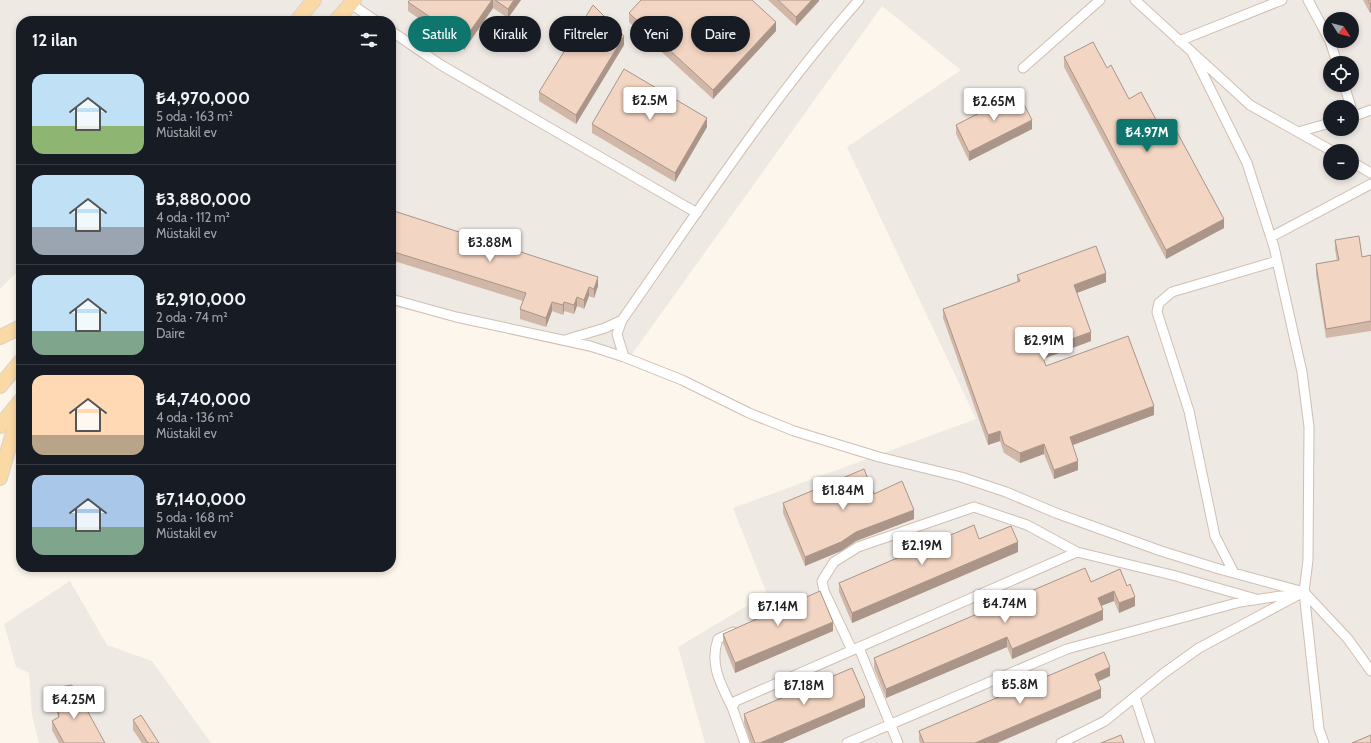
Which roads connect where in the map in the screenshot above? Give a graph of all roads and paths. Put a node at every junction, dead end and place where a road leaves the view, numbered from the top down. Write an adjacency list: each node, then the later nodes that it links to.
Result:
1 (314, 0): 8 (main road)
2 (859, 0): 24 (street)
3 (1100, 0): 15 (street)
4 (1135, 0): 13 (street)
5 (1282, 0): 13 (street)
6 (1308, 0): 11 (street)
7 (353, 2): 9 (main road); 10 (street)
8 (301, 16)
9 (340, 16)
10 (370, 16)
11 (1323, 28)
12 (396, 34): 24 (street)
13 (1180, 41): 14 (street)
14 (1192, 52): 19 (street); 25 (street)
15 (1023, 68)
16 (1371, 110): 17 (street)
17 (1359, 112)
18 (1323, 125): 19 (street)
19 (1298, 132): 20 (street)
20 (1323, 146)
21 (1359, 166): 22 (street)
22 (1371, 173)
23 (1371, 184): 25 (street)
24 (697, 213): 28 (street)
25 (1271, 236): 26 (street)
26 (1277, 261): 40 (street); 41 (street)
27 (396, 300): 31 (street)
28 (622, 320): 31 (street); 32 (street)
29 (16, 329): 30 (main road)
30 (0, 336)
31 (564, 341): 32 (street)
32 (624, 357): 40 (street)
33 (16, 366): 34 (main road)
34 (0, 386)
35 (16, 406): 36 (main road)
36 (0, 426)
37 (16, 426): 38 (main road)
38 (0, 478)
39 (1078, 552): 42 (street); 44 (street); 44 (street)
40 (1234, 573): 41 (street)
41 (1304, 592): 42 (street); 45 (street); 46 (street); 54 (street)
42 (1256, 599): 48 (street)
43 (742, 628): 47 (street)
44 (855, 649): 47 (street); 48 (street)
45 (1371, 671)
46 (1135, 697): 52 (street); 53 (street)
47 (732, 707): 49 (street)
48 (891, 724): 50 (street); 51 (street)
49 (745, 743)
50 (847, 743)
51 (898, 743)
52 (1061, 743)
53 (1150, 743)
54 (1324, 743)

